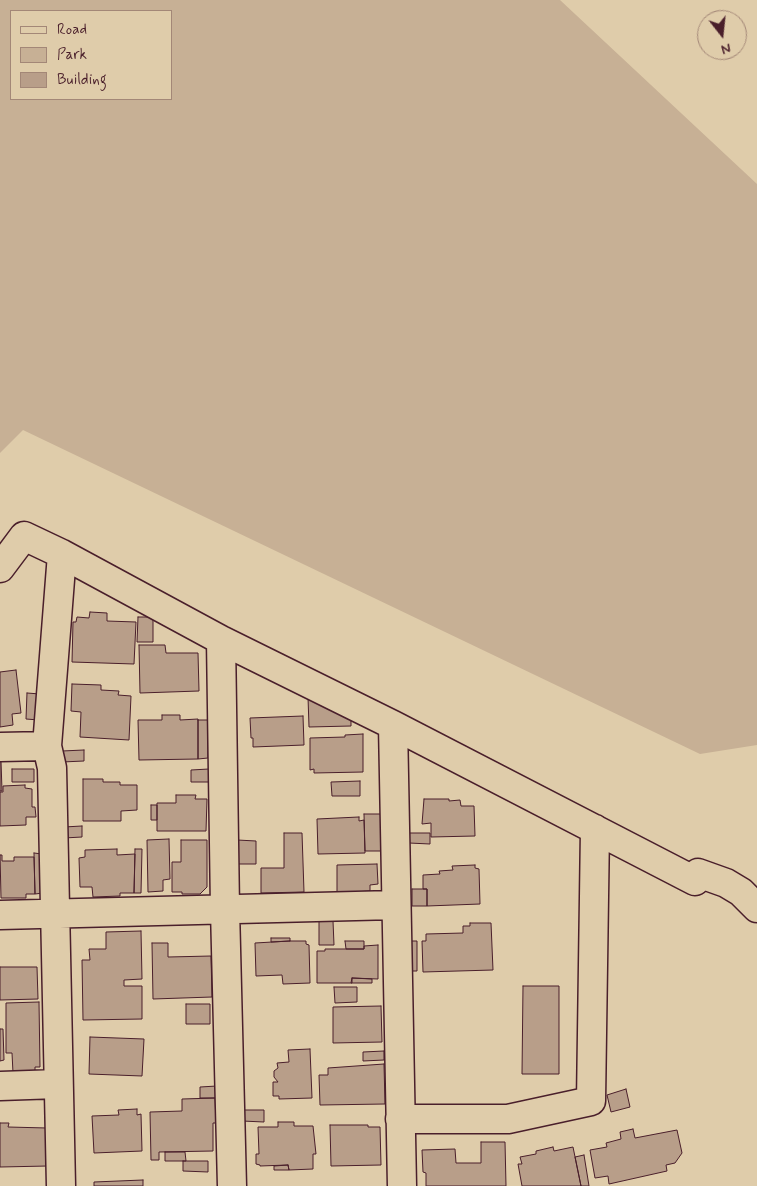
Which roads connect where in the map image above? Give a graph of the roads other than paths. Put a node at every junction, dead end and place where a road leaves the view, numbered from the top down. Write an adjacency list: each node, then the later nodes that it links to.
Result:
1 (62, 554): 2 (street); 3 (street); 5 (street)
2 (0, 568)
3 (221, 640): 4 (street); 10 (street)
4 (392, 725): 7 (street); 8 (street)
5 (47, 746): 6 (street); 11 (street)
6 (0, 747)
7 (595, 829): 9 (street); 15 (street)
8 (395, 905): 10 (street); 15 (street)
9 (757, 908)
10 (225, 910): 11 (street); 17 (street)
11 (56, 914): 12 (street); 13 (street)
12 (0, 915)
13 (58, 1084): 14 (street); 16 (street)
14 (0, 1086)
15 (400, 1120): 18 (street)
16 (61, 1186)
17 (232, 1186)
18 (402, 1186)

